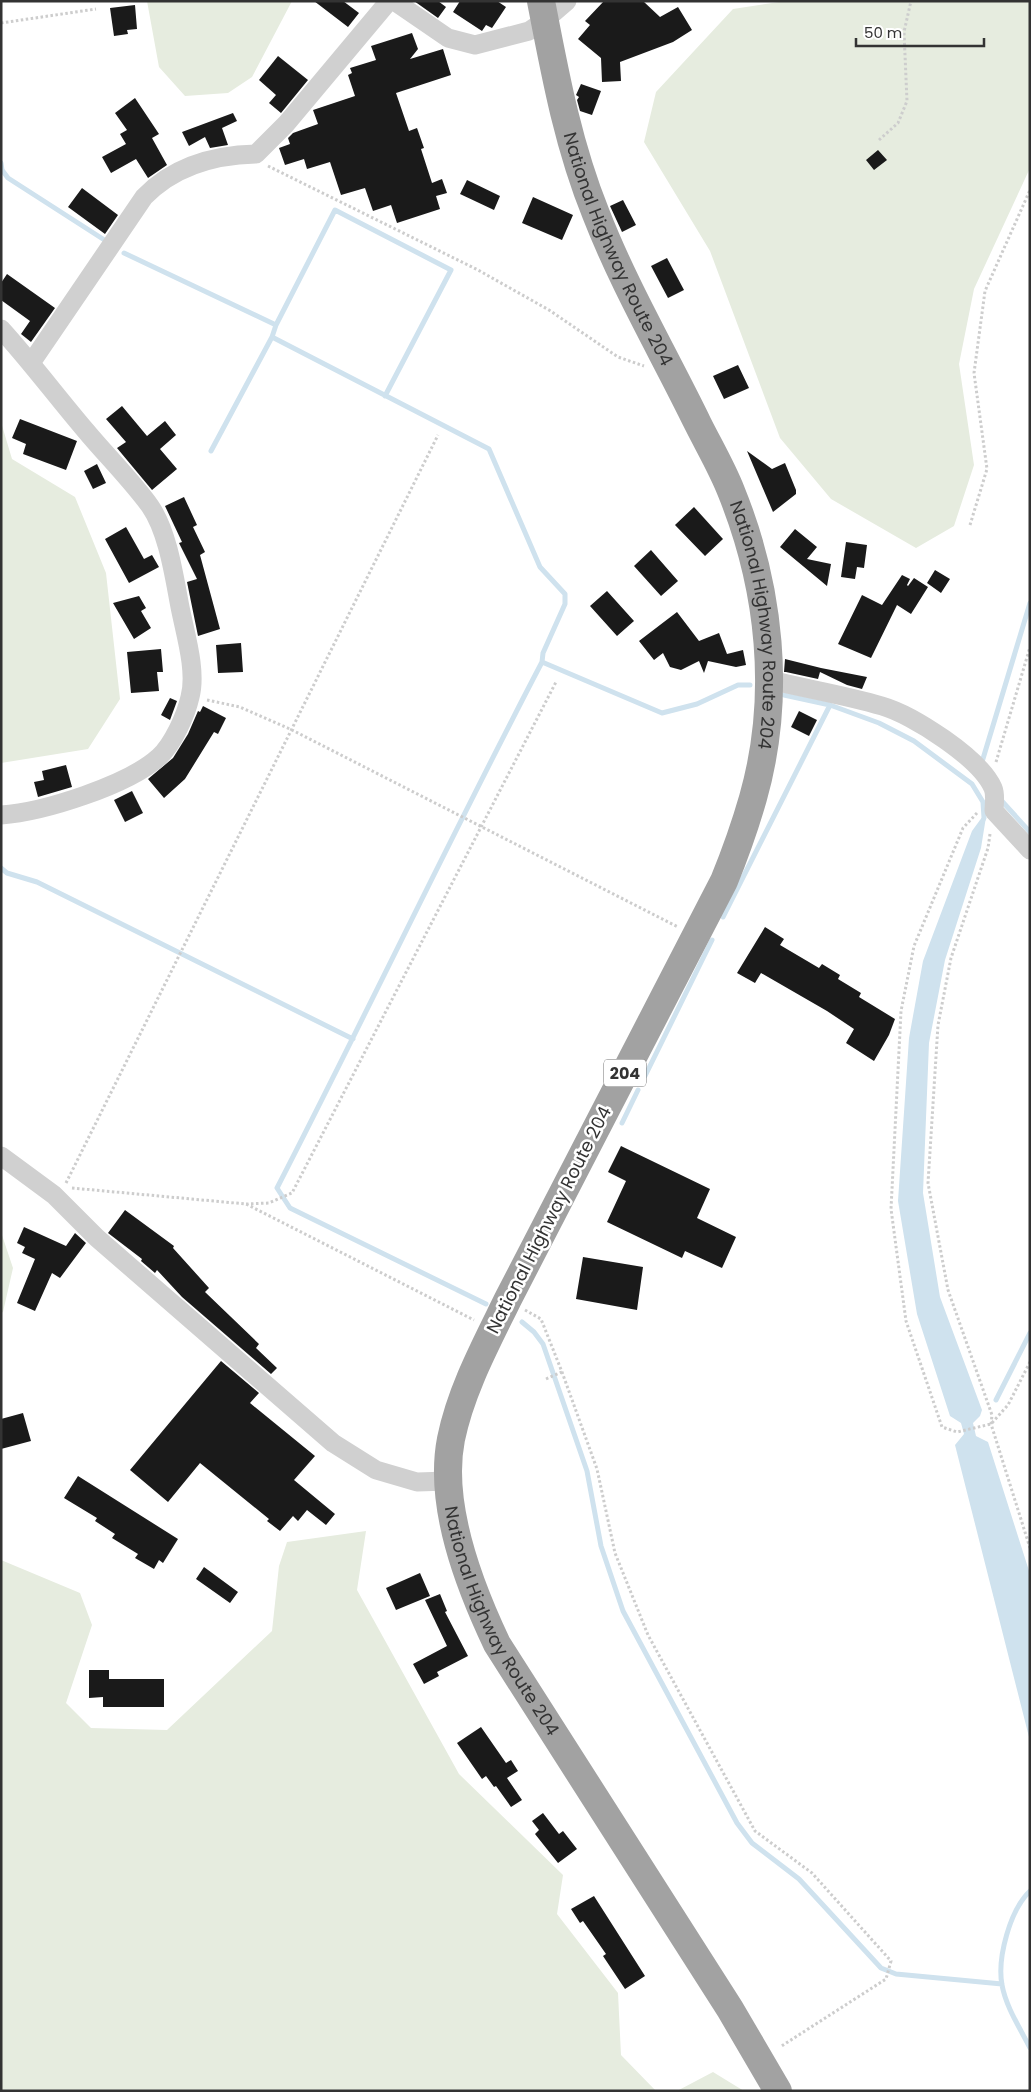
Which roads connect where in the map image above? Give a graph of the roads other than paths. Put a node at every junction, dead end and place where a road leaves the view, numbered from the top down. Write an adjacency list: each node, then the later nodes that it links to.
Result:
1 (389, 1): 6 (street)
2 (394, 1): 4 (street)
3 (567, 1): 4 (street)
4 (543, 11): 7 (highway, National Highway Route 204 / 204)
5 (1, 329): 6 (street)
6 (31, 363): 8 (street)
7 (770, 680): 9 (street); 11 (highway, National Highway Route 204 / 204)
8 (1, 816)
9 (1030, 850)
10 (1, 1156): 11 (street)
11 (448, 1481): 12 (highway, National Highway Route 204 / 204)
12 (778, 2091)

